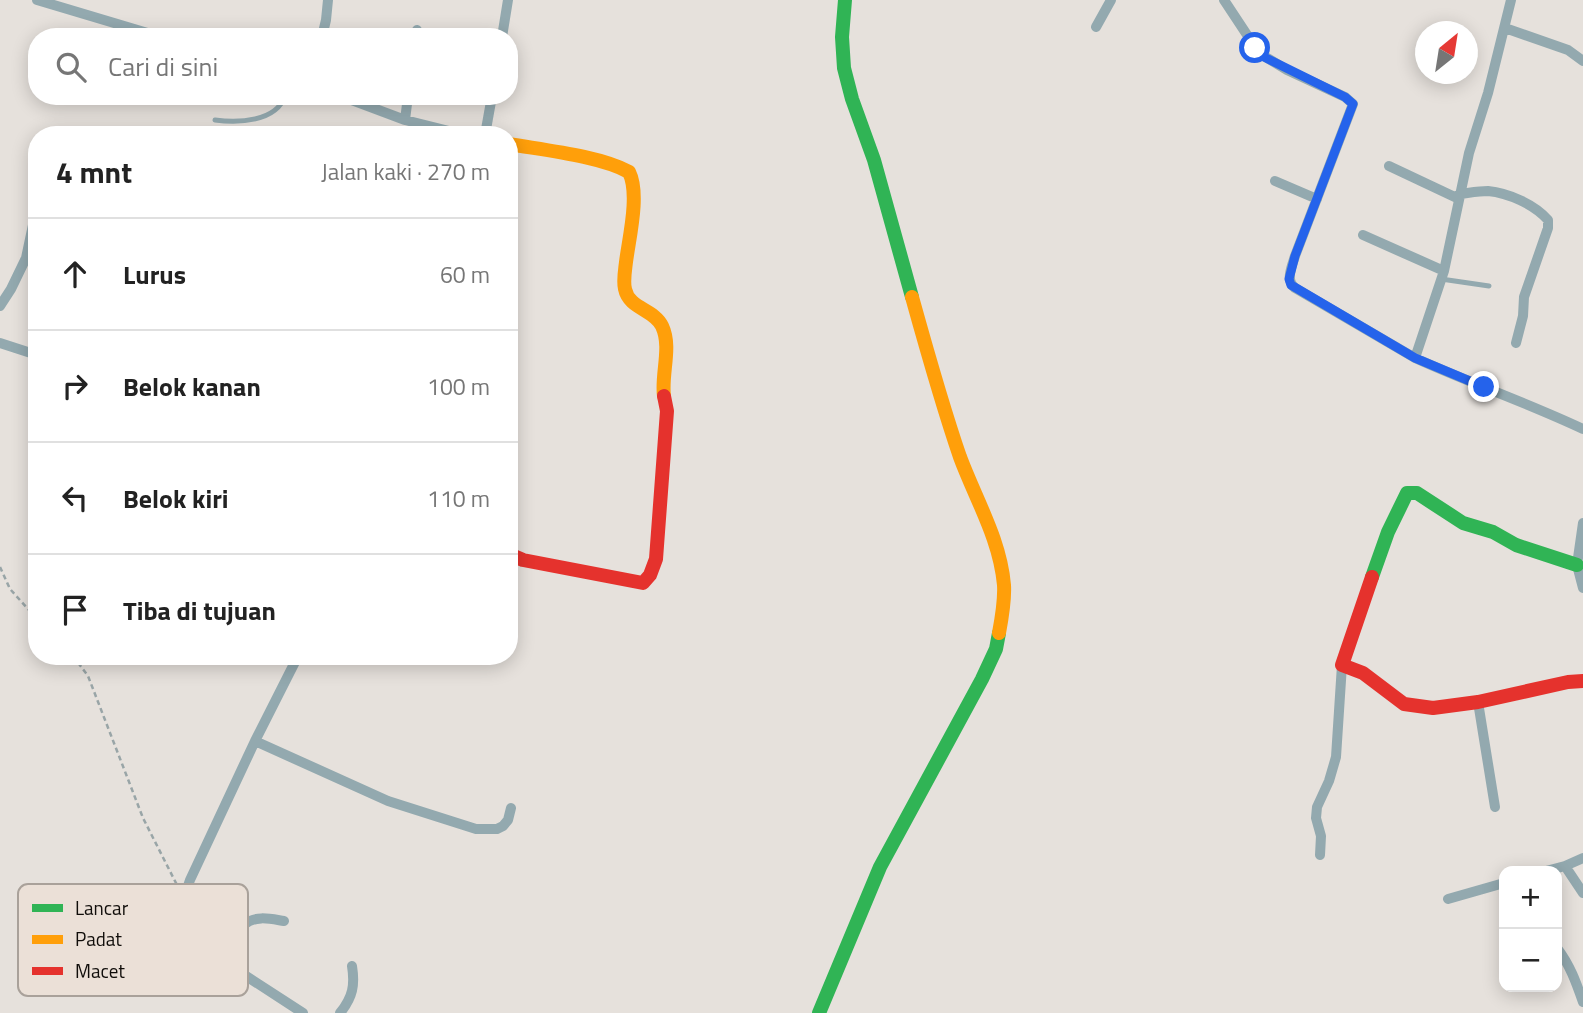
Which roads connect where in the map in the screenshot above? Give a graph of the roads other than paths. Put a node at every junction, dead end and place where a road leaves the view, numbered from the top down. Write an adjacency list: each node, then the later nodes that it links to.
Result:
1 (37, 0): 9 (street)
2 (328, 0): 10 (street)
3 (508, 0): 11 (street)
4 (845, 0): 64 (street)
5 (1111, 0): 8 (street)
6 (1224, 0): 26 (street)
7 (1511, 0): 12 (street)
8 (1096, 27)
9 (131, 28)
10 (323, 28)
11 (503, 28)
12 (1505, 28): 13 (street); 25 (street)
13 (1583, 61)
14 (280, 105): 18 (lane)
15 (365, 105): 19 (street)
16 (407, 105): 19 (street)
17 (490, 105): 21 (street)
18 (215, 120)
19 (405, 120): 20 (street)
20 (429, 126)
21 (487, 126)
22 (518, 146): 38 (street)
23 (1389, 166): 25 (street)
24 (1275, 181): 26 (street)
25 (1459, 197): 29 (street); 33 (street)
26 (1317, 199): 35 (street)
27 (1363, 236): 29 (street)
28 (28, 249): 31 (street)
29 (1443, 275): 30 (lane); 35 (street)
30 (1489, 286)
31 (0, 306)
32 (0, 343): 34 (street)
33 (1516, 343)
34 (28, 352)
35 (1415, 358): 36 (street)
36 (1583, 429)
37 (1583, 523): 39 (street)
38 (518, 558)
39 (1577, 565): 40 (street); 42 (street)
40 (1583, 588)
41 (293, 665): 45 (street)
42 (1342, 665): 44 (street); 48 (street)
43 (1583, 681): 44 (street)
44 (1478, 702): 46 (street)
45 (255, 741): 47 (street); 52 (street)
46 (1495, 807)
47 (511, 808)
48 (1320, 855)
49 (1583, 858): 50 (street)
50 (1565, 866): 51 (street); 54 (street)
51 (1562, 867)
52 (189, 884)
53 (1499, 884): 55 (street)
54 (1583, 893)
55 (1448, 899)
56 (285, 921): 57 (street)
57 (248, 923)
58 (1562, 955): 61 (street)
59 (352, 966): 63 (street)
60 (248, 977): 62 (street)
61 (1583, 1002)
62 (303, 1013)
63 (340, 1013)
64 (819, 1013)

